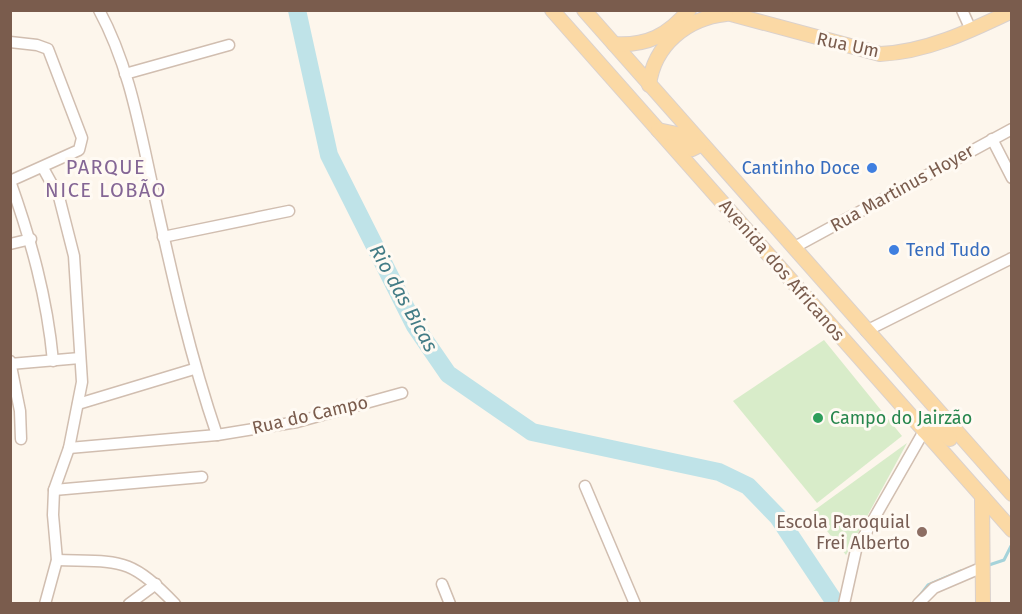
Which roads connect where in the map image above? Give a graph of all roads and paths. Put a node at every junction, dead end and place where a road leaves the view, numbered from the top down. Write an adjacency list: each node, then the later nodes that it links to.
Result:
1 (99, 10): 12 (street)
2 (584, 10): 10 (main road, Avenida dos Africanos)
3 (688, 10): 10 (main road)
4 (962, 10): 8 (street)
5 (1011, 11): 8 (main road, Rua Um)
6 (555, 12): 15 (main road, Avenida dos Africanos)
7 (721, 12): 8 (main road, Rua Um); 13 (main road)
8 (971, 30)
9 (10, 42): 18 (street)
10 (614, 44): 13 (main road, Avenida dos Africanos)
11 (229, 45): 12 (street)
12 (125, 74): 22 (street)
13 (649, 85): 17 (main road, Avenida dos Africanos)
14 (1011, 129): 16 (street, Rua Martinus Hoyer)
15 (658, 130): 17 (main road); 30 (main road, Avenida dos Africanos)
16 (992, 138): 19 (street); 25 (street, Rua Martinus Hoyer)
17 (702, 144): 25 (main road, Avenida dos Africanos)
18 (43, 168): 20 (street); 28 (street)
19 (1011, 178)
20 (10, 181): 23 (street)
21 (289, 211): 22 (street)
22 (163, 237): 32 (street)
23 (31, 239): 24 (street); 29 (street)
24 (10, 244)
25 (793, 248): 27 (main road, Avenida dos Africanos)
26 (1011, 258): 27 (street)
27 (866, 331): 33 (main road, Avenida dos Africanos)
28 (80, 358): 29 (street); 35 (street)
29 (53, 361): 31 (street)
30 (863, 362): 33 (main road); 37 (main road, Avenida dos Africanos)
31 (11, 363): 36 (street)
32 (194, 369): 35 (street); 38 (street)
33 (914, 385): 41 (main road, Avenida dos Africanos)
34 (402, 393): 38 (street, Rua do Campo)
35 (78, 404): 40 (street)
36 (15, 412): 39 (street)
37 (924, 431): 41 (main road); 46 (main road, Avenida dos Africanos); 57 (street)
38 (216, 435): 40 (street, Rua do Campo)
39 (21, 439)
40 (69, 448): 44 (street)
41 (995, 476): 45 (main road, Avenida dos Africanos)
42 (202, 477): 44 (street)
43 (585, 486): 56 (street)
44 (54, 490): 48 (street)
45 (1011, 494)
46 (982, 496): 47 (main road, Avenida dos Africanos); 49 (main road)
47 (1011, 530)
48 (57, 560): 50 (street); 52 (street)
49 (984, 567): 58 (street); 59 (main road)
50 (156, 584): 53 (street); 54 (street)
51 (442, 584): 55 (street)
52 (45, 603)
53 (129, 603)
54 (175, 603)
55 (450, 603)
56 (634, 603)
57 (845, 603)
58 (918, 603)
59 (983, 603)

